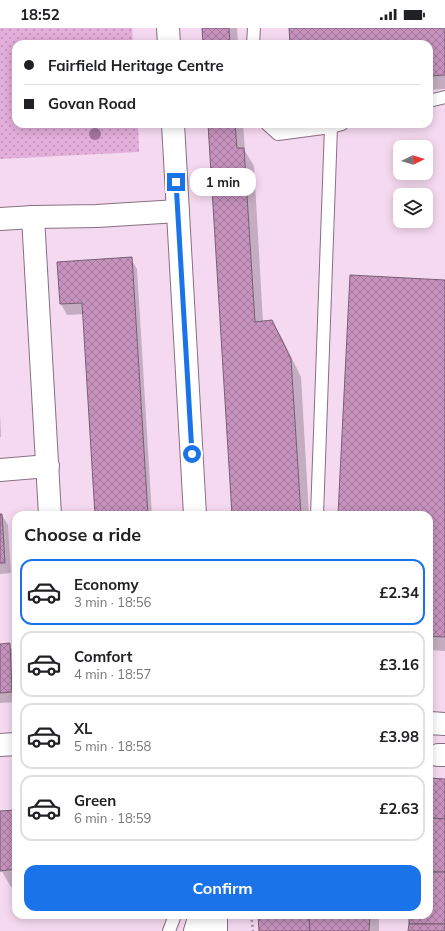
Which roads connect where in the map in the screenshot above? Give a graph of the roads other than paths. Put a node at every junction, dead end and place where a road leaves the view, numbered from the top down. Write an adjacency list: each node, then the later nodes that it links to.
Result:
1 (168, 28): 3 (street)
2 (254, 28): 4 (lane)
3 (169, 40)
4 (253, 40)
5 (445, 97): 6 (lane)
6 (433, 100)
7 (173, 128): 11 (street)
8 (271, 128): 9 (lane)
9 (317, 128)
10 (337, 128): 18 (lane)
11 (178, 211): 12 (street); 17 (street)
12 (33, 217): 13 (street); 14 (street)
13 (0, 219)
14 (48, 466): 15 (street); 16 (street)
15 (0, 470)
16 (50, 511)
17 (195, 511)
18 (317, 511)
19 (433, 723): 20 (street)
20 (445, 724)
21 (12, 744): 22 (street)
22 (0, 746)
23 (174, 919): 26 (lane)
24 (199, 919): 27 (street)
25 (216, 919): 28 (street)
26 (169, 931)
27 (195, 931)
28 (216, 931)

